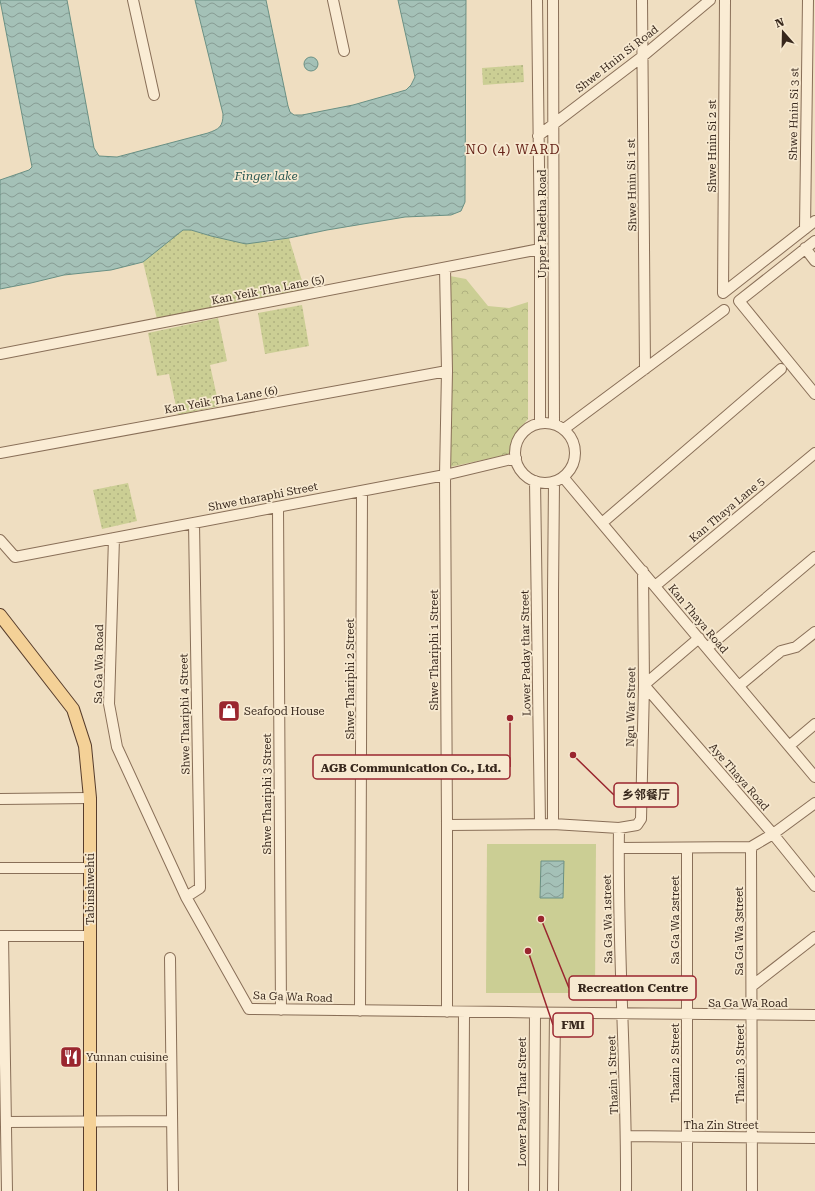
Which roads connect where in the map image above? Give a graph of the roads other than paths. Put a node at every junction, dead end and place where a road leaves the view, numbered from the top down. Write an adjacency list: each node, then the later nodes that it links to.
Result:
1 (133, 0): 11 (street)
2 (333, 0): 9 (street)
3 (537, 0): 13 (street, Upper Padetha Road)
4 (553, 0): 12 (street, Upper Padetha Road)
5 (642, 0): 10 (street, Shwe Hnin Si 1 st)
6 (710, 0): 10 (street, Shwe Hnin Si Road)
7 (725, 0): 15 (street, Shwe Hnin Si 2 st)
8 (808, 0): 15 (street, Shwe Hnin Si 3 st)
9 (344, 52)
10 (643, 56): 12 (street, Shwe Hnin Si Road); 23 (street, Shwe Hnin Si 1 st)
11 (154, 95)
12 (553, 124): 13 (street, Shwe Hnin Si Road); 28 (street, Upper Padetha Road)
13 (538, 136): 18 (street, Upper Padetha Road)
14 (815, 221): 15 (street)
15 (805, 229)
16 (815, 241): 17 (street)
17 (805, 248): 19 (street); 26 (street)
18 (540, 249): 20 (street, Kan Yeik Tha Lane (5)); 27 (street, Upper Padetha Road)
19 (815, 261)
20 (445, 268): 22 (street, Kan Yeik Tha Lane (5)); 25 (street, Shwe Thariphi 1 Street)
21 (724, 310): 23 (street)
22 (0, 354)
23 (645, 369): 28 (street)
24 (781, 369): 38 (street)
25 (447, 371): 30 (street, Kan Yeik Tha Lane (6)); 32 (street, Shwe Thariphi 1 Street)
26 (815, 394)
27 (540, 423): 28 (street); 31 (street)
28 (559, 427): 33 (street)
29 (815, 452): 43 (street, Kan Thaya Lane 5)
30 (0, 453)
31 (516, 458): 32 (street, Shwe tharaphi Street); 34 (street)
32 (445, 475): 35 (street, Shwe tharaphi Street); 58 (street, Shwe Thariphi 1 Street)
33 (558, 479): 34 (street); 38 (street, Kan Thaya Road); 57 (street)
34 (535, 481): 56 (street, Lower Paday thar Street)
35 (362, 491): 36 (street, Shwe tharaphi Street); 74 (street, Shwe Thariphi 2 Street)
36 (278, 507): 37 (street, Shwe tharaphi Street); 73 (street, Shwe Thariphi 3 Street)
37 (194, 523): 39 (street, Shwe tharaphi Street); 67 (street, Shwe Thariphi 4 Street)
38 (602, 523): 42 (street, Kan Thaya Road)
39 (114, 538): 40 (street, Shwe tharaphi Street); 67 (street, Sa Ga Wa Road)
40 (0, 540)
41 (815, 557): 47 (street)
42 (642, 571): 43 (street, Kan Thaya Road); 48 (street, Ngu War Street)
43 (655, 586): 46 (street, Kan Thaya Road)
44 (0, 615): 53 (main road, Tabinshwehti)
45 (815, 632): 49 (street)
46 (699, 638): 47 (street, Kan Thaya Road); 48 (street)
47 (707, 648): 49 (street, Kan Thaya Road)
48 (644, 685): 59 (street, Ngu War Street); 60 (street, Aye Thaya Road)
49 (739, 686): 51 (street, Kan Thaya Road)
50 (815, 724): 51 (street)
51 (790, 746): 52 (street, Kan Thaya Road)
52 (815, 776)
53 (90, 798): 54 (street); 65 (main road, Tabinshwehti)
54 (0, 799)
55 (815, 803): 60 (street)
56 (540, 824): 57 (street, Ngu War Street); 58 (street, Ngu War Street)
57 (553, 824): 59 (street, Ngu War Street)
58 (447, 825): 75 (street, Shwe Thariphi 1 Street)
59 (619, 828): 61 (street, Sa Ga Wa 1street)
60 (773, 834): 62 (street); 66 (street, Aye Thaya Road)
61 (619, 848): 63 (street); 78 (street, Sa Ga Wa 1street)
62 (751, 848): 63 (street); 72 (street, Sa Ga Wa 3street)
63 (687, 849): 80 (street, Sa Ga Wa 2street)
64 (0, 868): 65 (street)
65 (90, 868): 69 (main road, Tabinshwehti)
66 (815, 886)
67 (186, 896): 73 (street, Sa Ga Wa Road)
68 (2, 936): 69 (street); 84 (street)
69 (90, 936): 85 (main road, Tabinshwehti)
70 (815, 936): 72 (street)
71 (170, 958): 83 (street)
72 (752, 986): 81 (street, Sa Ga Wa 3street)
73 (281, 1010): 74 (street, Sa Ga Wa Road)
74 (360, 1011): 75 (street, Sa Ga Wa Road)
75 (447, 1012): 76 (street, Sa Ga Wa Road)
76 (464, 1013): 77 (street, Sa Ga Wa Road); 94 (street)
77 (535, 1013): 79 (street, Sa Ga Wa Road); 95 (street, Lower Paday Thar Street)
78 (622, 1013): 79 (street, Sa Ga Wa Road); 80 (street, Sa Ga Wa Road); 86 (street, Thazin 1 Street)
79 (555, 1014): 96 (street)
80 (687, 1014): 81 (street, Sa Ga Wa Road); 87 (street, Thazin 2 Street)
81 (752, 1015): 82 (street, Sa Ga Wa Road); 88 (street, Thazin 3 Street)
82 (815, 1015)
83 (171, 1121): 85 (street); 93 (street)
84 (6, 1122): 85 (street); 90 (street)
85 (90, 1122): 92 (main road, Tabinshwehti)
86 (627, 1136): 87 (street, Tha Zin Street); 97 (street, Thazin 1 Street)
87 (687, 1137): 88 (street, Tha Zin Street); 98 (street, Thazin 2 Street)
88 (752, 1137): 89 (street, Tha Zin Street); 99 (street, Thazin 3 Street)
89 (815, 1138)
90 (3, 1176): 91 (street)
91 (7, 1191)
92 (90, 1191)
93 (173, 1191)
94 (463, 1191)
95 (534, 1191)
96 (553, 1191)
97 (626, 1191)
98 (687, 1191)
99 (752, 1191)

